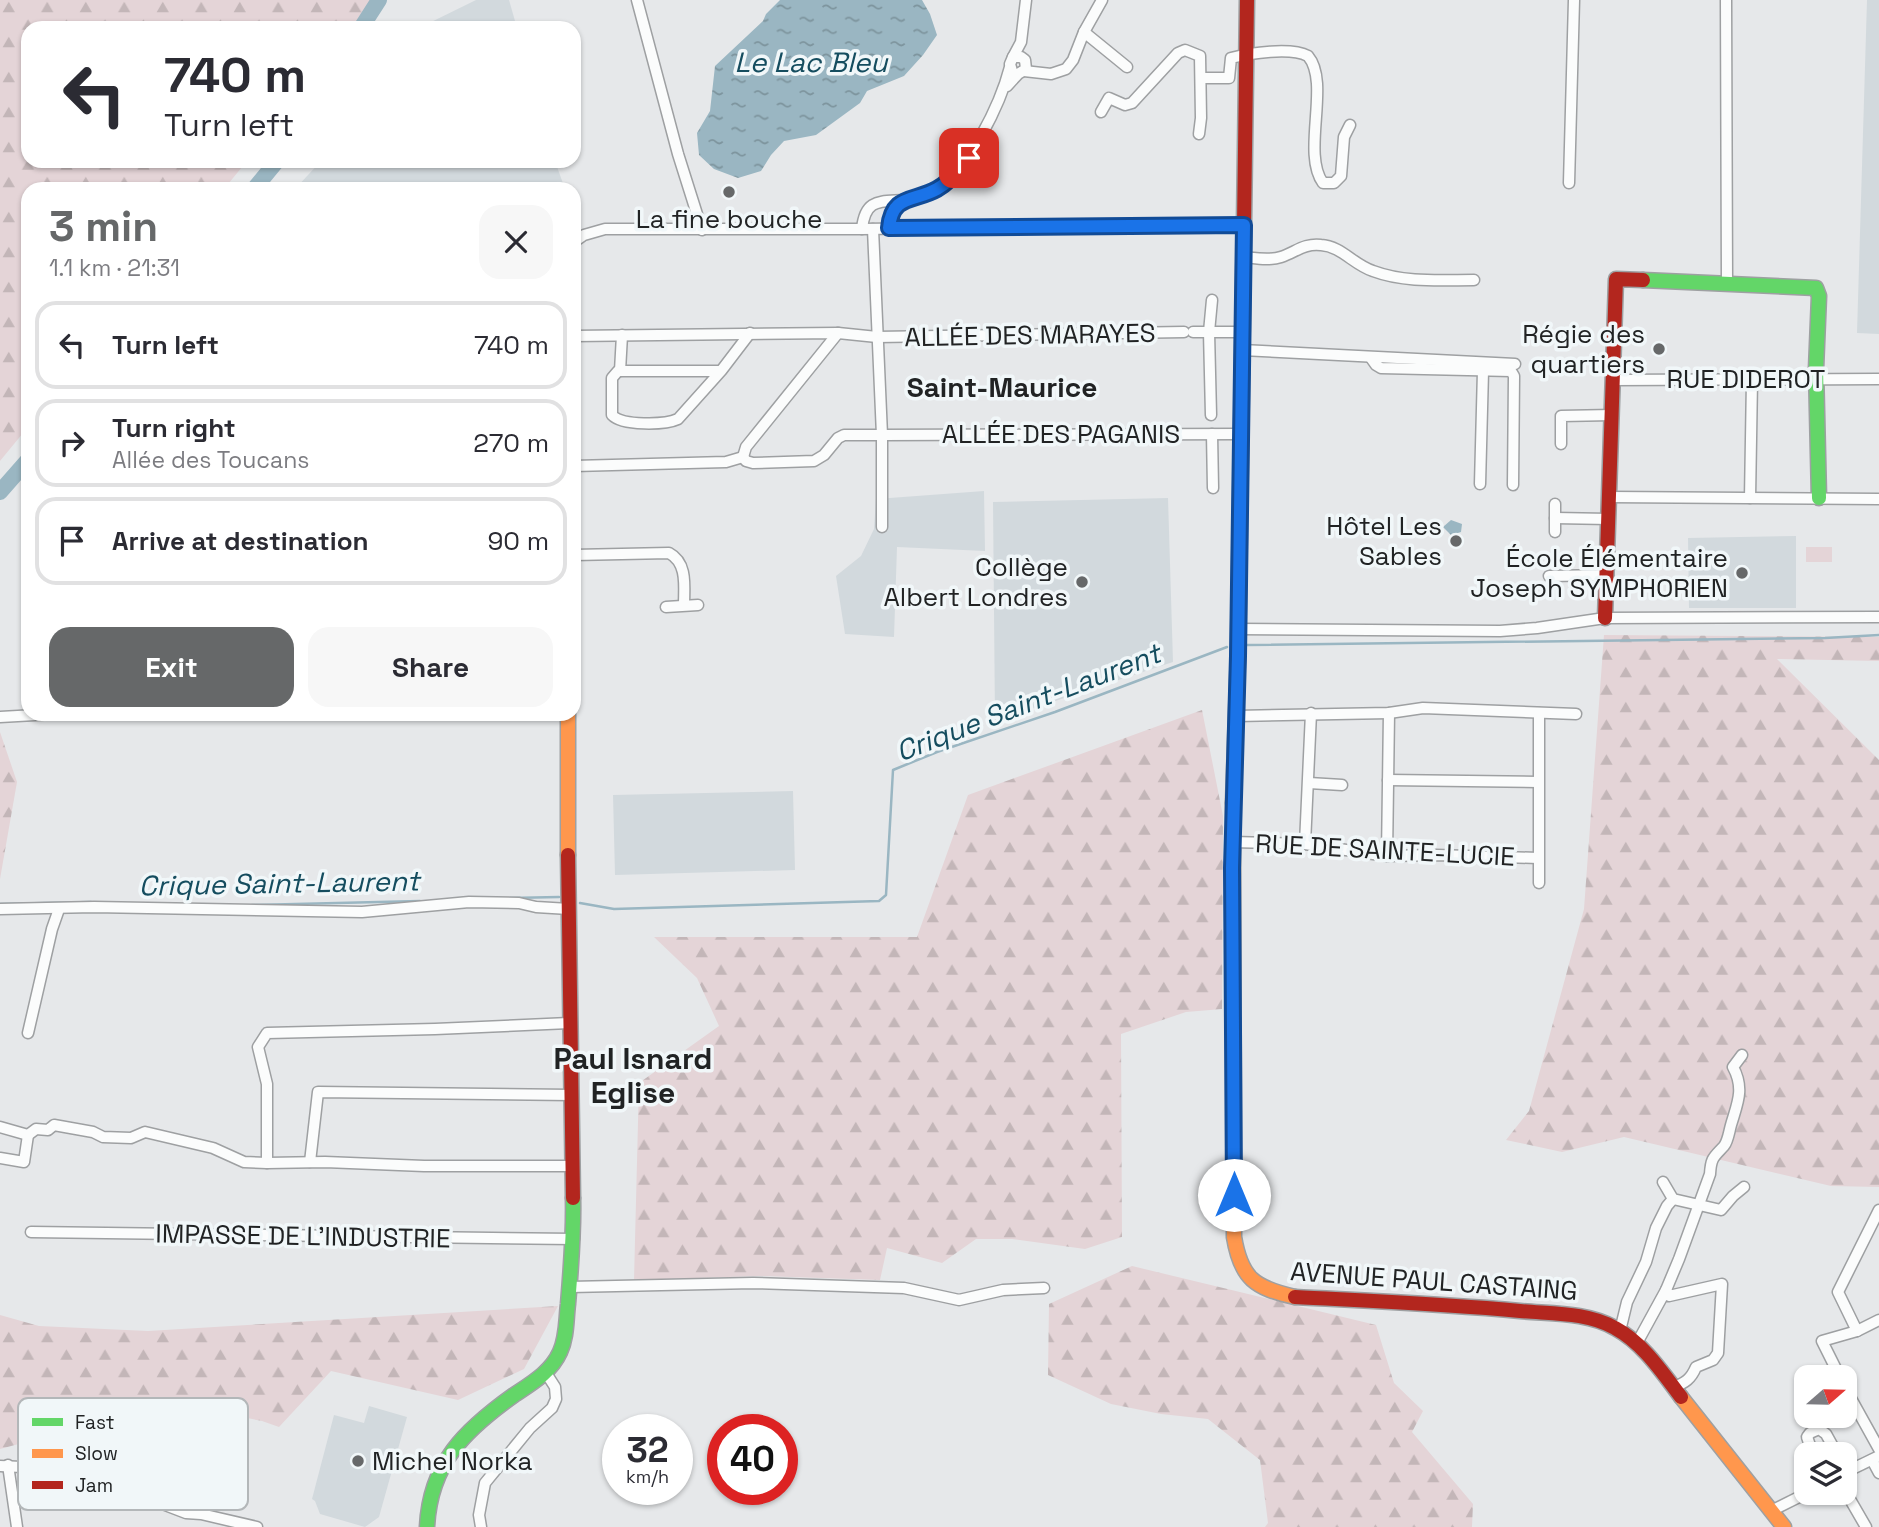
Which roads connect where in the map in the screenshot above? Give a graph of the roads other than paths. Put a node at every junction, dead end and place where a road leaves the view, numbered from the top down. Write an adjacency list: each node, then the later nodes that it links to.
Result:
1 (637, 0): 20 (street)
2 (1026, 0): 9 (street)
3 (1102, 0): 7 (street)
4 (1247, 0): 8 (street, AVENUE PAUL CASTAING)
5 (1574, 0): 15 (street)
6 (1726, 0): 24 (street)
7 (1084, 32): 9 (street); 10 (street)
8 (1247, 54): 11 (street); 13 (street); 17 (street, AVENUE PAUL CASTAING)
9 (1019, 65): 16 (street)
10 (1127, 67)
11 (1201, 78): 12 (street); 14 (street)
12 (1101, 112)
13 (1350, 125)
14 (1199, 134)
15 (1569, 183)
16 (902, 200): 18 (street); 19 (street)
17 (1244, 225): 18 (street); 22 (street, AVENUE PAUL CASTAING)
18 (889, 228): 19 (street)
19 (867, 229): 20 (street); 32 (street)
20 (702, 230): 21 (street)
21 (581, 237)
22 (1243, 257): 23 (street); 27 (street, AVENUE PAUL CASTAING)
23 (1474, 280)
24 (1727, 284): 40 (street); 42 (street)
25 (1212, 300): 26 (street)
26 (1209, 332): 27 (street, ALLÉE DES MARAYES); 32 (street, ALLÉE DES MARAYES); 43 (street)
27 (1243, 332): 33 (street, AVENUE PAUL CASTAING)
28 (750, 333): 29 (street, ALLÉE DES MARAYES); 30 (street, ALLÉE DES MARAYES); 37 (street)
29 (838, 333): 32 (street, ALLÉE DES MARAYES); 49 (street)
30 (622, 335): 31 (street, ALLÉE DES MARAYES); 36 (street)
31 (581, 336)
32 (877, 337): 47 (street)
33 (1242, 351): 34 (street); 46 (street, AVENUE PAUL CASTAING)
34 (1371, 358): 35 (street); 38 (street)
35 (1515, 364)
36 (620, 370): 37 (street); 37 (street)
37 (721, 371)
38 (1483, 371): 51 (street); 52 (street)
39 (1879, 379): 42 (street, RUE DIDEROT)
40 (1612, 380): 41 (street, RUE DIDEROT); 44 (street)
41 (1752, 380): 42 (street, RUE DIDEROT); 55 (street)
42 (1816, 380): 56 (street)
43 (1211, 415)
44 (1612, 415): 48 (street); 54 (street)
45 (1212, 434): 46 (street, ALLÉE DES PAGANIS); 47 (street, ALLÉE DES PAGANIS); 53 (street)
46 (1241, 434): 71 (street, AVENUE PAUL CASTAING)
47 (882, 435): 49 (street, ALLÉE DES PAGANIS); 61 (street)
48 (1561, 444)
49 (743, 457): 50 (street, ALLÉE DES PAGANIS)
50 (581, 466)
51 (1480, 484)
52 (1513, 485)
53 (1213, 488)
54 (1610, 496): 55 (street); 60 (street)
55 (1750, 498): 56 (street)
56 (1819, 498): 57 (street)
57 (1879, 499)
58 (1555, 504): 59 (street)
59 (1555, 518): 60 (street); 62 (street)
60 (1609, 519): 64 (street)
61 (882, 527)
62 (1555, 532)
63 (581, 555): 67 (street)
64 (1608, 575): 65 (street); 70 (street)
65 (1549, 576)
66 (698, 604): 67 (street)
67 (684, 606): 68 (street)
68 (666, 607)
69 (1879, 617): 70 (street)
70 (1605, 618): 71 (street)
71 (1238, 629): 77 (street, AVENUE PAUL CASTAING)
72 (1311, 713): 73 (street); 77 (street); 82 (street)
73 (1390, 713): 74 (street); 80 (street)
74 (1539, 713): 75 (street); 81 (street)
75 (1576, 715)
76 (21, 716): 78 (street)
77 (1237, 716): 84 (street, AVENUE PAUL CASTAING)
78 (0, 717)
79 (568, 721): 91 (street)
80 (1388, 780): 81 (street); 86 (street)
81 (1538, 782): 87 (street)
82 (1309, 783): 83 (street); 85 (street)
83 (1342, 785)
84 (1232, 842): 85 (street, RUE DE SAINTE-LUCIE); 113 (street, AVENUE PAUL CASTAING)
85 (1305, 844): 86 (street, RUE DE SAINTE-LUCIE)
86 (1387, 856): 87 (street, RUE DE SAINTE-LUCIE)
87 (1538, 858): 88 (street)
88 (1539, 883)
89 (0, 909): 90 (street)
90 (59, 909): 91 (street); 93 (street)
91 (569, 909): 92 (street)
92 (569, 1023): 95 (street); 100 (street)
93 (28, 1032)
94 (1742, 1055): 105 (street)
95 (570, 1095): 99 (street); 101 (street)
96 (0, 1127): 97 (street)
97 (28, 1135): 98 (street); 100 (street)
98 (0, 1158)
99 (310, 1162): 100 (street); 101 (street)
100 (267, 1163)
101 (573, 1166): 108 (street)
102 (1663, 1182): 104 (street)
103 (1744, 1188): 105 (street)
104 (1673, 1199): 105 (street); 113 (street)
105 (1699, 1204): 111 (street)
106 (1879, 1210): 114 (street)
107 (31, 1232): 108 (street, IMPASSE DE L'INDUSTRIE)
108 (574, 1239): 109 (street)
109 (570, 1287): 110 (street); 117 (street)
110 (1044, 1288)
111 (1665, 1290): 115 (street); 118 (street)
112 (1879, 1320): 114 (street)
113 (1620, 1331): 115 (street, AVENUE PAUL CASTAING)
114 (1857, 1331): 116 (street)
115 (1637, 1343): 118 (street, AVENUE PAUL CASTAING)
116 (1834, 1365)
117 (546, 1373): 133 (street); 134 (street)
118 (1674, 1387): 130 (street, AVENUE PAUL CASTAING)
119 (1857, 1409): 122 (street)
120 (1809, 1442): 121 (street)
121 (1831, 1442)
122 (1879, 1449)
123 (1876, 1458): 125 (street); 126 (street)
124 (4, 1465): 131 (street)
125 (1857, 1465)
126 (1879, 1473)
127 (1794, 1500): 130 (street)
128 (1853, 1505): 136 (street)
129 (178, 1510): 132 (street)
130 (1772, 1511): 135 (street, AVENUE PAUL CASTAING)
131 (17, 1527)
132 (257, 1527)
133 (427, 1527)
134 (481, 1527)
135 (1784, 1527)
136 (1866, 1527)

